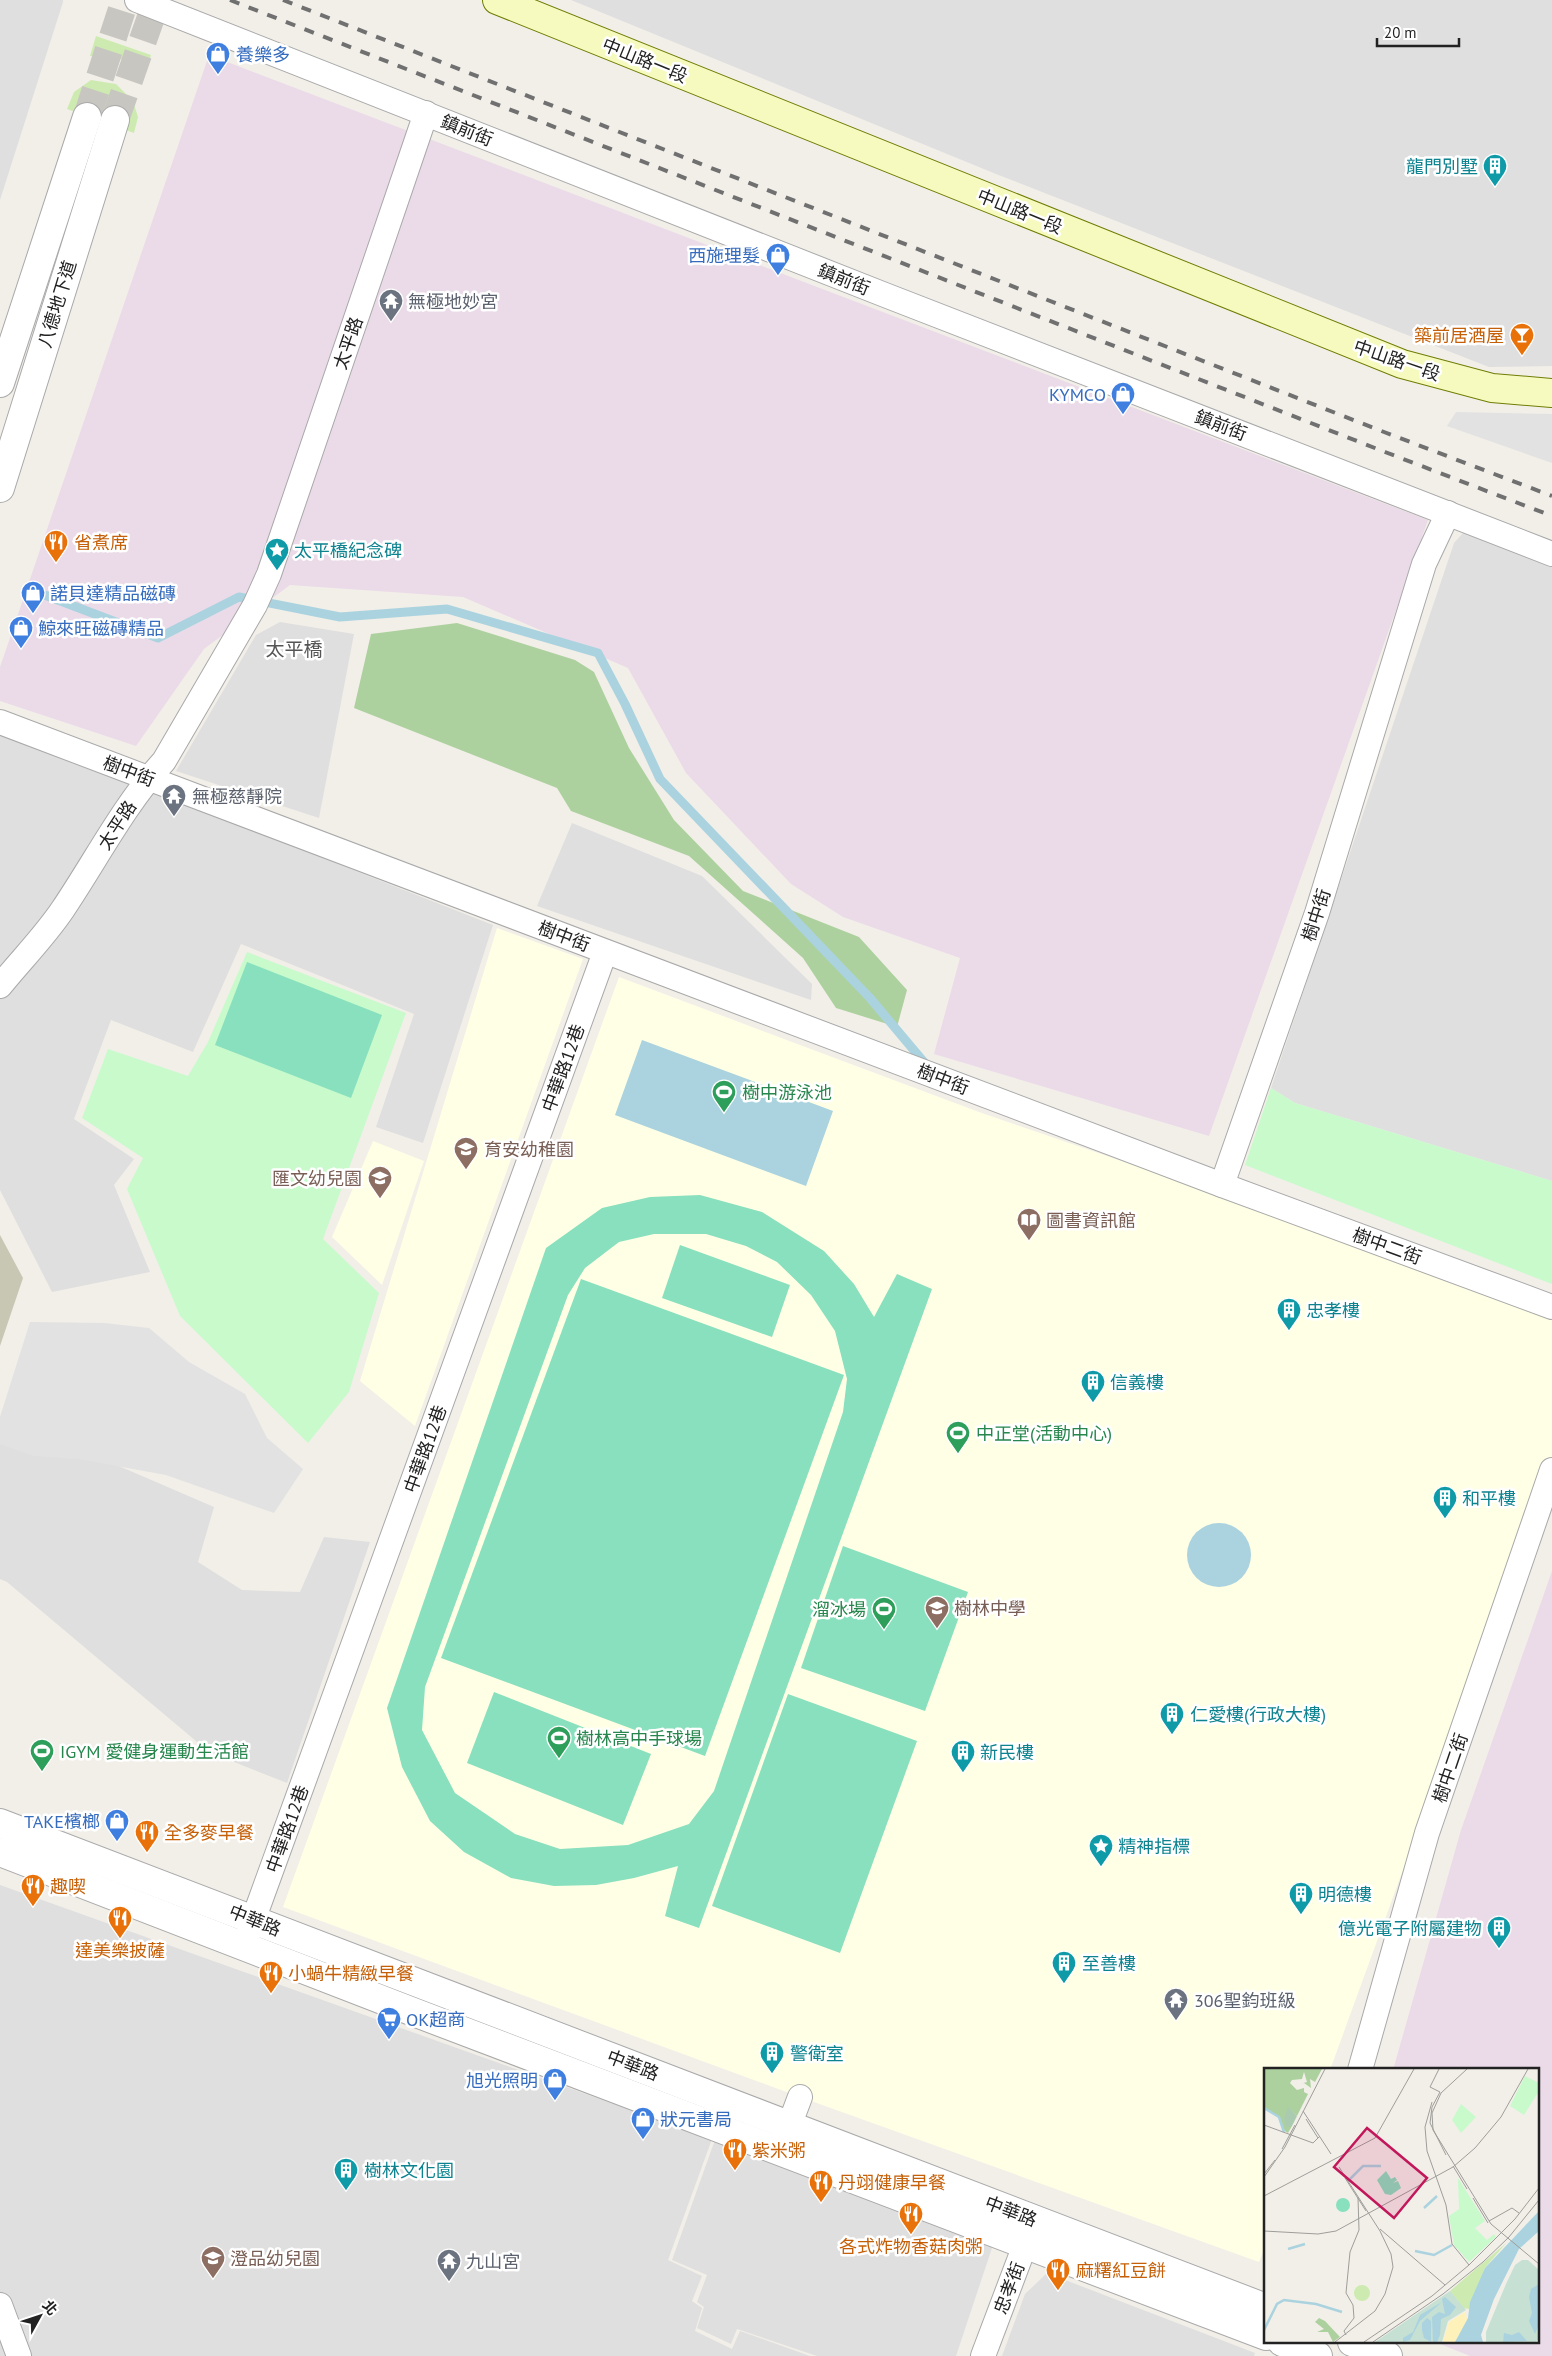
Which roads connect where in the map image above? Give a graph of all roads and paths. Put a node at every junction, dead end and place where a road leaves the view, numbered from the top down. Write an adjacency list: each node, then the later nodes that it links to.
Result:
1 (137, 0): 3 (street, 鎮前街)
2 (497, 0): 7 (main road, 中山路一段)
3 (426, 113): 9 (street, 鎮前街); 12 (street, 太平路)
4 (87, 116): 6 (street, 八德地下道)
5 (115, 120): 8 (street, 八德地下道)
6 (0, 383)
7 (1552, 393)
8 (0, 488)
9 (1448, 513): 10 (street, 鎮前街); 15 (street, 樹中街)
10 (1552, 554)
11 (0, 722): 12 (street, 樹中街)
12 (148, 778): 13 (street, 樹中街); 14 (street, 太平路)
13 (605, 952): 15 (street, 樹中街); 20 (street, 中華路12巷)
14 (0, 986)
15 (1222, 1185): 16 (street, 樹中二街)
16 (1552, 1307)
17 (1552, 1470): 22 (street, 樹中二街)
18 (0, 1823): 20 (street, 中華路)
19 (0, 1852): 21 (street, 中華路)
20 (254, 1919): 21 (street, 中華路12巷); 24 (street, 中華路)
21 (244, 1946): 25 (street, 中華路)
22 (1361, 2068)
23 (800, 2097): 24 (street)
24 (790, 2125): 25 (street); 26 (street, 中華路)
25 (780, 2150): 26 (street, 中華路)
26 (1030, 2232): 28 (street, 中華路); 29 (street, 中華路); 33 (street, 忠孝街)
27 (0, 2305): 32 (street)
28 (1264, 2307)
29 (1264, 2335)
30 (1287, 2344): 34 (street)
31 (1357, 2344): 35 (street)
32 (19, 2356)
33 (982, 2356)
34 (1318, 2356)
35 (1388, 2356)

